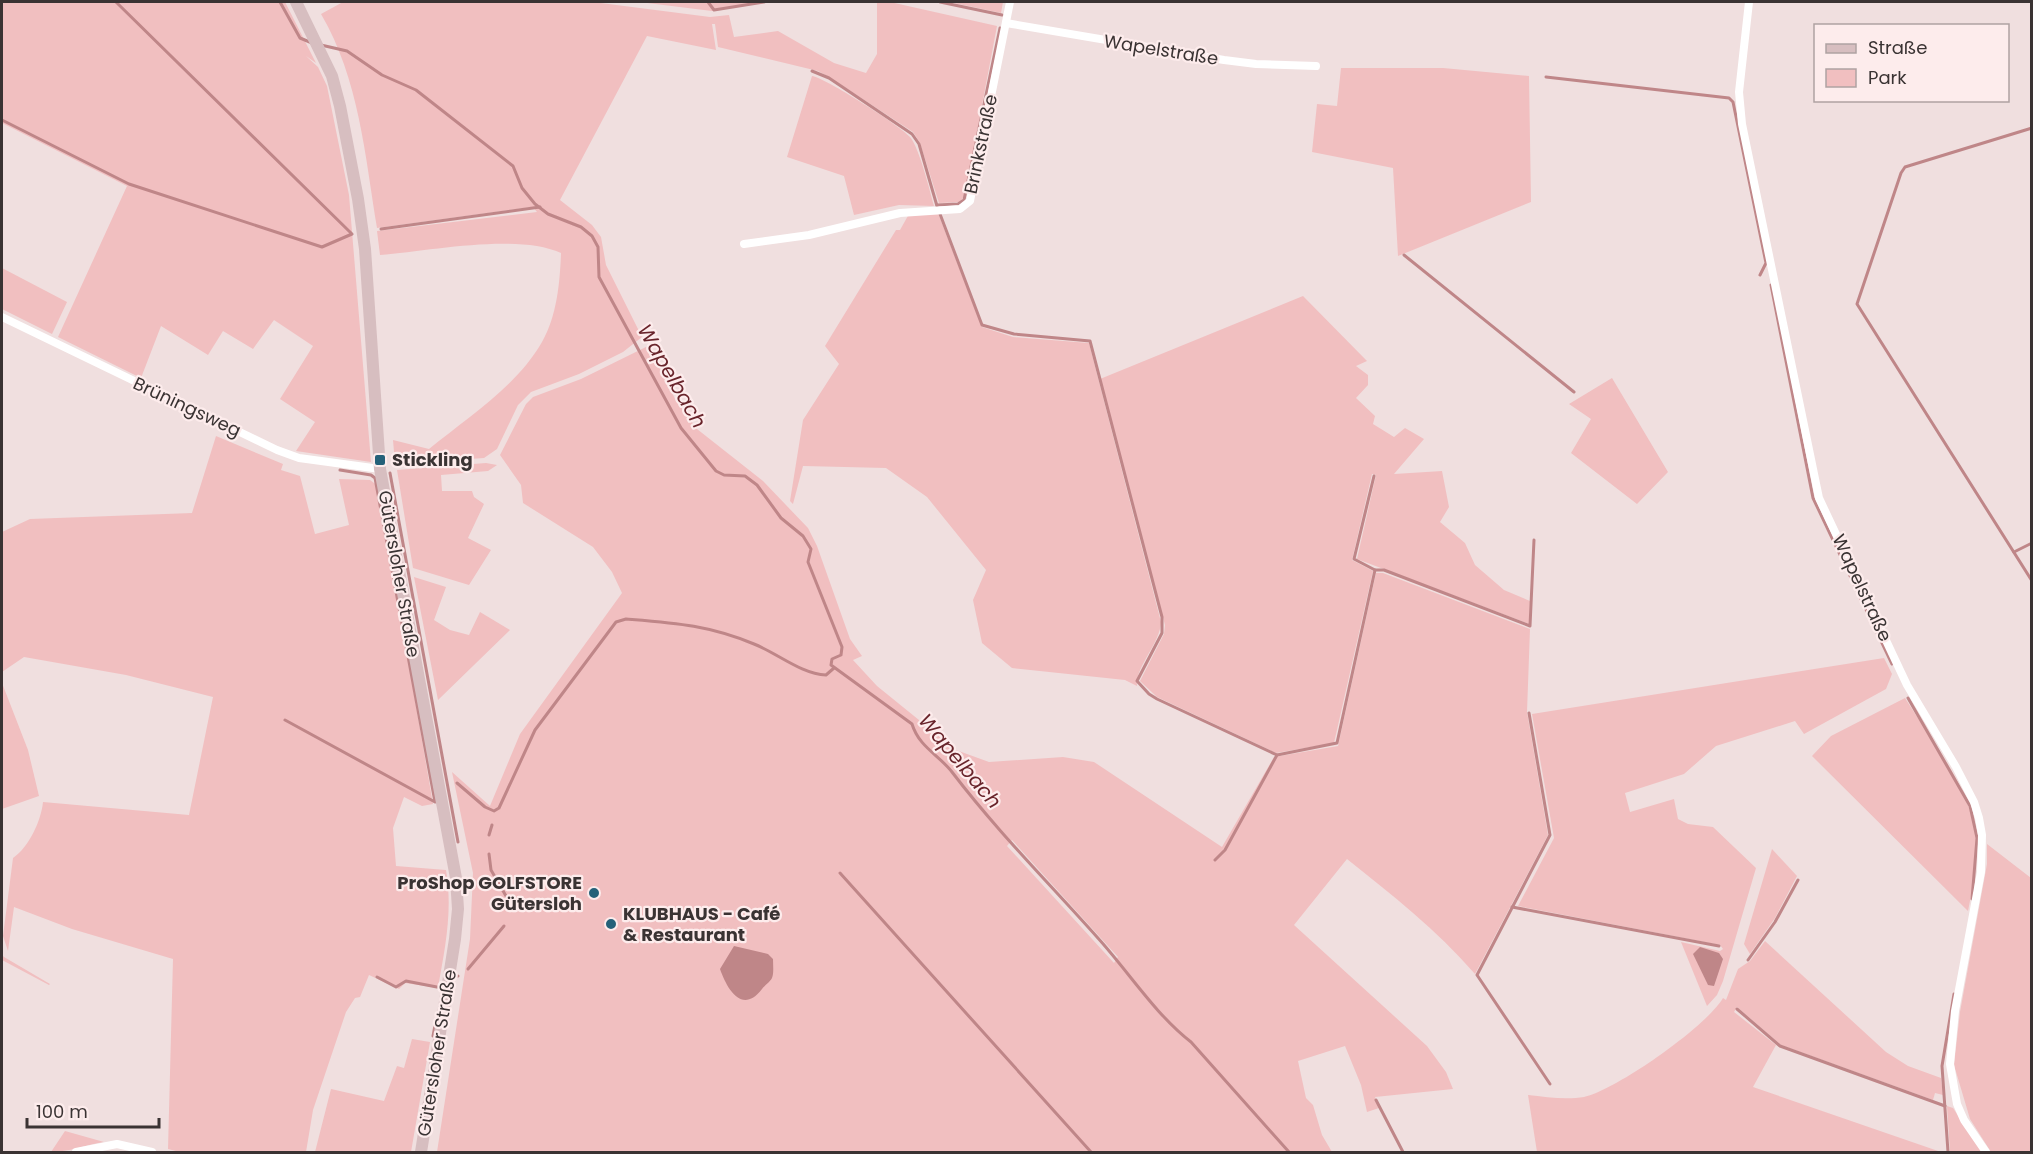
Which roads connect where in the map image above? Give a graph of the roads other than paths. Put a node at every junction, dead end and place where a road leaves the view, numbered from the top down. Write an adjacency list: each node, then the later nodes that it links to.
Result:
1 (296, 2): 8 (main road, Gütersloher Straße)
2 (1010, 2): 4 (street, Brinkstraße)
3 (1749, 2): 12 (street, Wapelstraße)
4 (1006, 23): 5 (street, Wapelstraße); 6 (street, Brinkstraße)
5 (1316, 66)
6 (744, 244)
7 (2, 317): 8 (street, Brüningsweg)
8 (380, 469): 11 (main road, Gütersloher Straße)
9 (76, 1152): 10 (street)
10 (152, 1152)
11 (421, 1152)
12 (1986, 1152)

